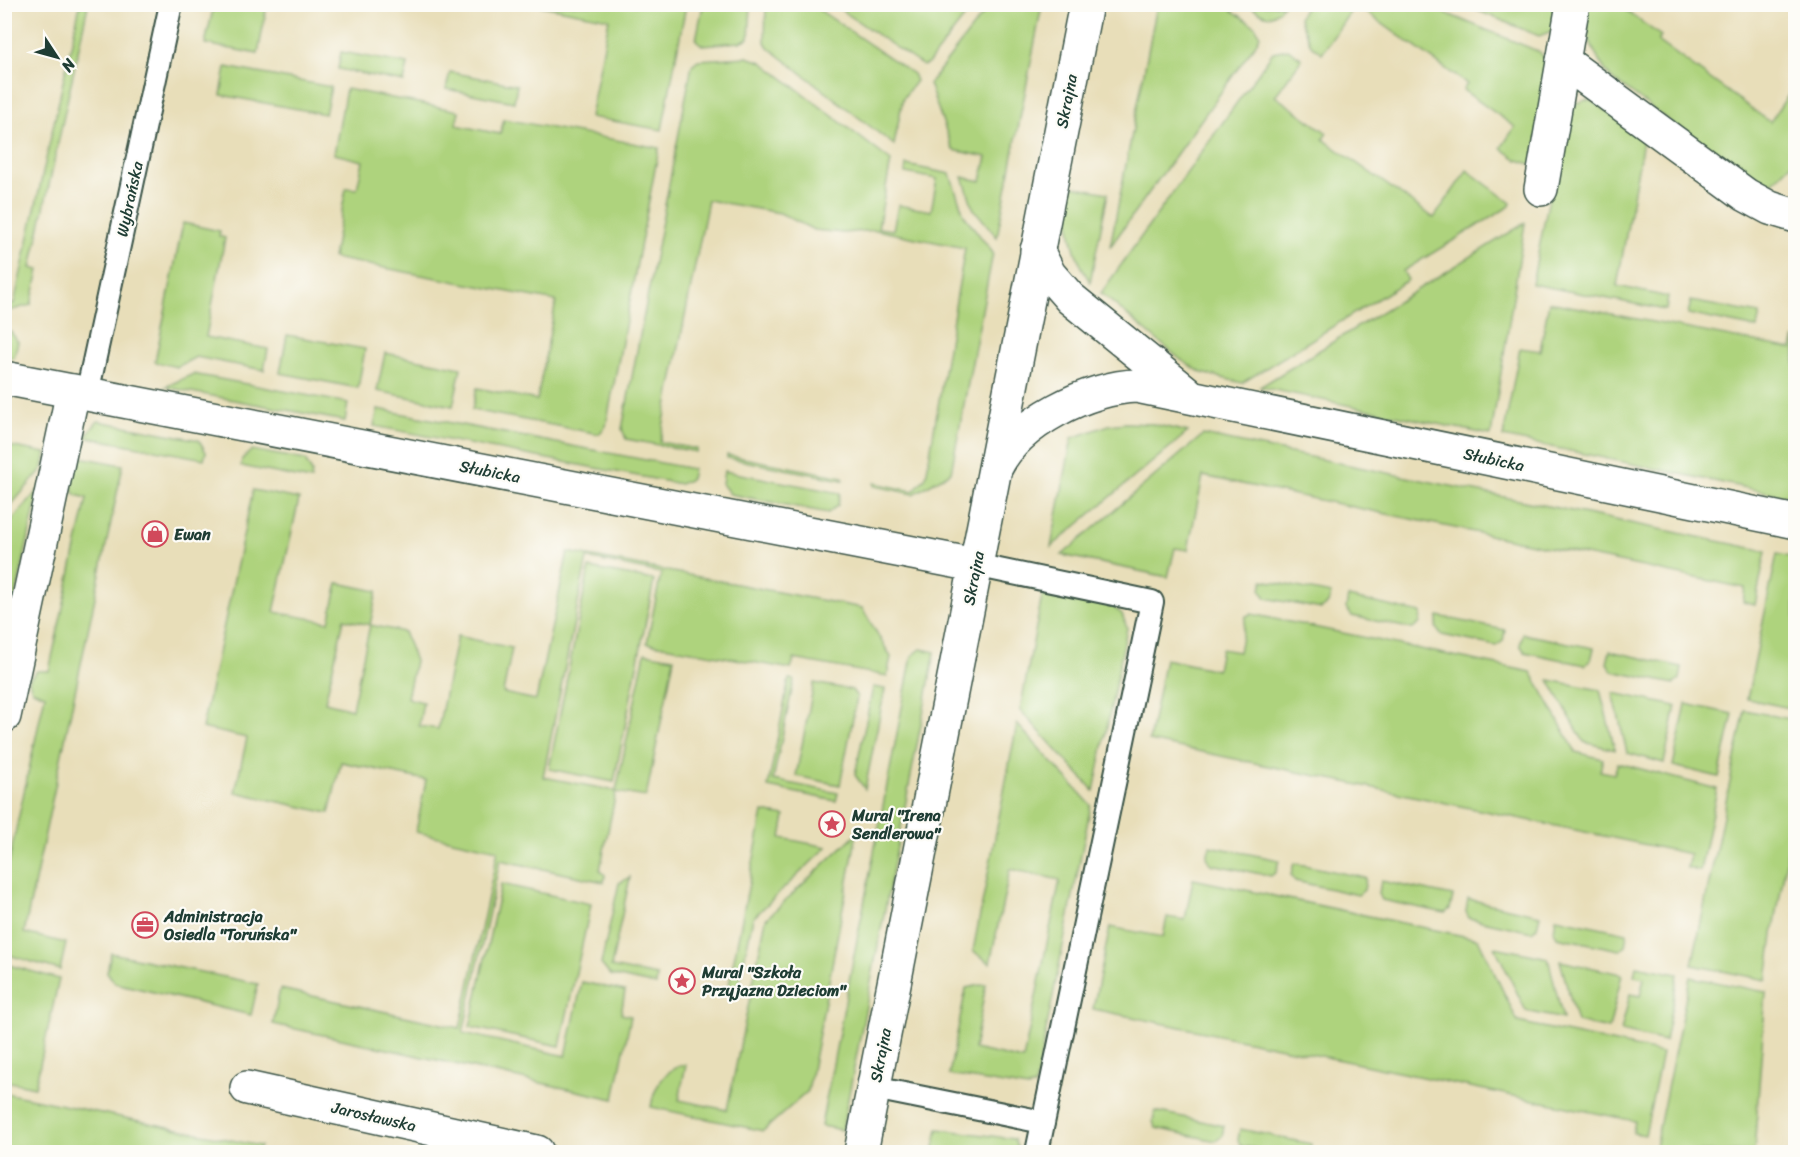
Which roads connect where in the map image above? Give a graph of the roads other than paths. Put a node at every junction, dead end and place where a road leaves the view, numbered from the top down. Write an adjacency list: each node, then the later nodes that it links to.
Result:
1 (171, 4): 9 (lane, Wybrańska)
2 (1086, 4): 7 (street, Skrajna)
3 (1573, 4): 4 (street)
4 (1563, 61): 5 (street); 6 (street)
5 (1541, 189)
6 (1796, 216)
7 (1037, 250): 10 (street, Słubicka); 11 (street, Skrajna)
8 (4, 378): 9 (street, Słubicka)
9 (80, 392): 13 (street, Słubicka); 14 (street, Wybrańska)
10 (1193, 396): 11 (street, Słubicka); 12 (street, Słubicka)
11 (993, 472): 13 (street, Skrajna)
12 (1796, 522)
13 (975, 565): 16 (street, Skrajna); 17 (lane)
14 (4, 716)
15 (247, 1088): 18 (street, Jarosławska)
16 (874, 1088): 17 (lane); 19 (street, Skrajna)
17 (1043, 1122): 20 (lane)
18 (537, 1152)
19 (861, 1152)
20 (1037, 1152)

